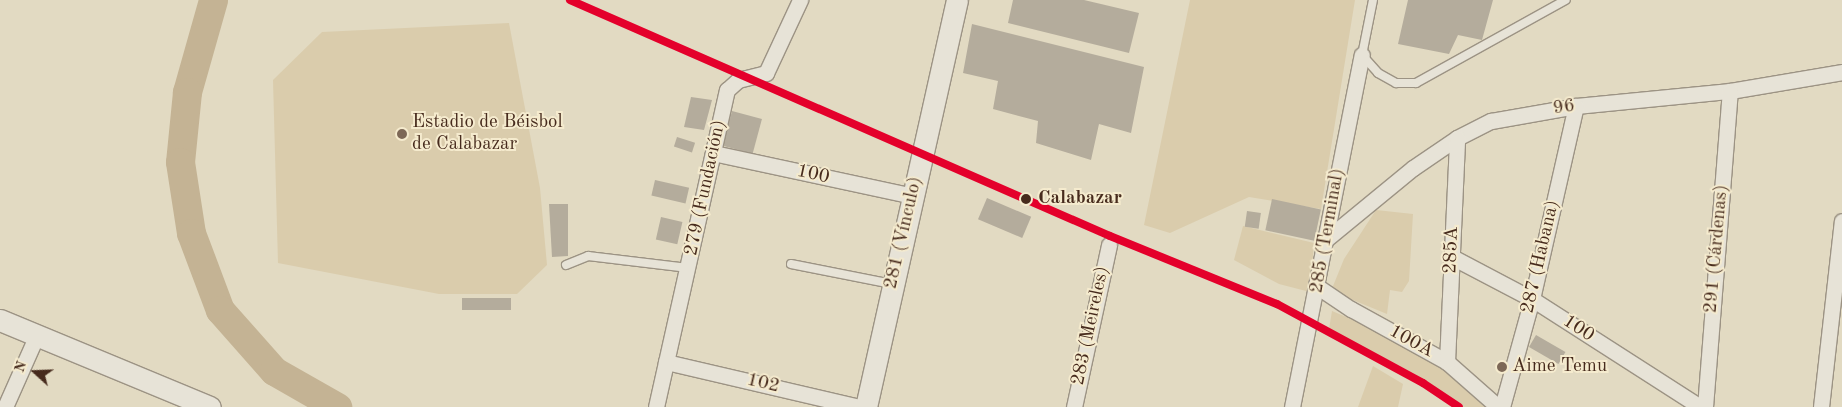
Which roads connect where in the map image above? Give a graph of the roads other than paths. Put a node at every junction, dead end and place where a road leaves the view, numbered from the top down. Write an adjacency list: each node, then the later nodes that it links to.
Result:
1 (800, 0): 10 (street, 279 (Fundación))
2 (957, 0): 11 (main road, 281 (Vínculo))
3 (1373, 0): 5 (lane)
4 (1566, 0): 5 (lane)
5 (1362, 56): 13 (street, 285 (Terminal))
6 (1842, 72): 7 (street, 96)
7 (1730, 91): 8 (street, 96); 35 (street, 291 (Cárdenas))
8 (1576, 106): 9 (street, 96); 21 (street, 287 (Habana))
9 (1457, 138): 13 (street, 96); 15 (street, 285A)
10 (713, 153): 11 (street, 100); 18 (street, 279 (Fundación))
11 (913, 196): 19 (main road, 281 (Vínculo))
12 (1842, 221): 36 (street)
13 (1324, 241): 20 (street, 285 (Terminal))
14 (1109, 245): 31 (street, 283 (Meireles))
15 (1452, 257): 21 (street, 100); 25 (street, 285A)
16 (791, 264): 19 (lane)
17 (566, 265): 18 (lane)
18 (688, 268): 24 (street, 279 (Fundación))
19 (892, 284): 30 (main road, 281 (Vínculo))
20 (1318, 287): 25 (street, 100A); 32 (street, 285 (Terminal))
21 (1532, 299): 33 (street, 287 (Habana)); 34 (street, 100)
22 (0, 320): 23 (main road)
23 (36, 337): 26 (street); 27 (main road)
24 (666, 362): 28 (street, 279 (Fundación)); 29 (street, 102)
25 (1447, 362): 33 (street, 100A)
26 (5, 407)
27 (210, 407)
28 (656, 407)
29 (859, 407)
30 (866, 407)
31 (1074, 407)
32 (1292, 407)
33 (1500, 407)
34 (1700, 407)
35 (1705, 407)
36 (1821, 407)

